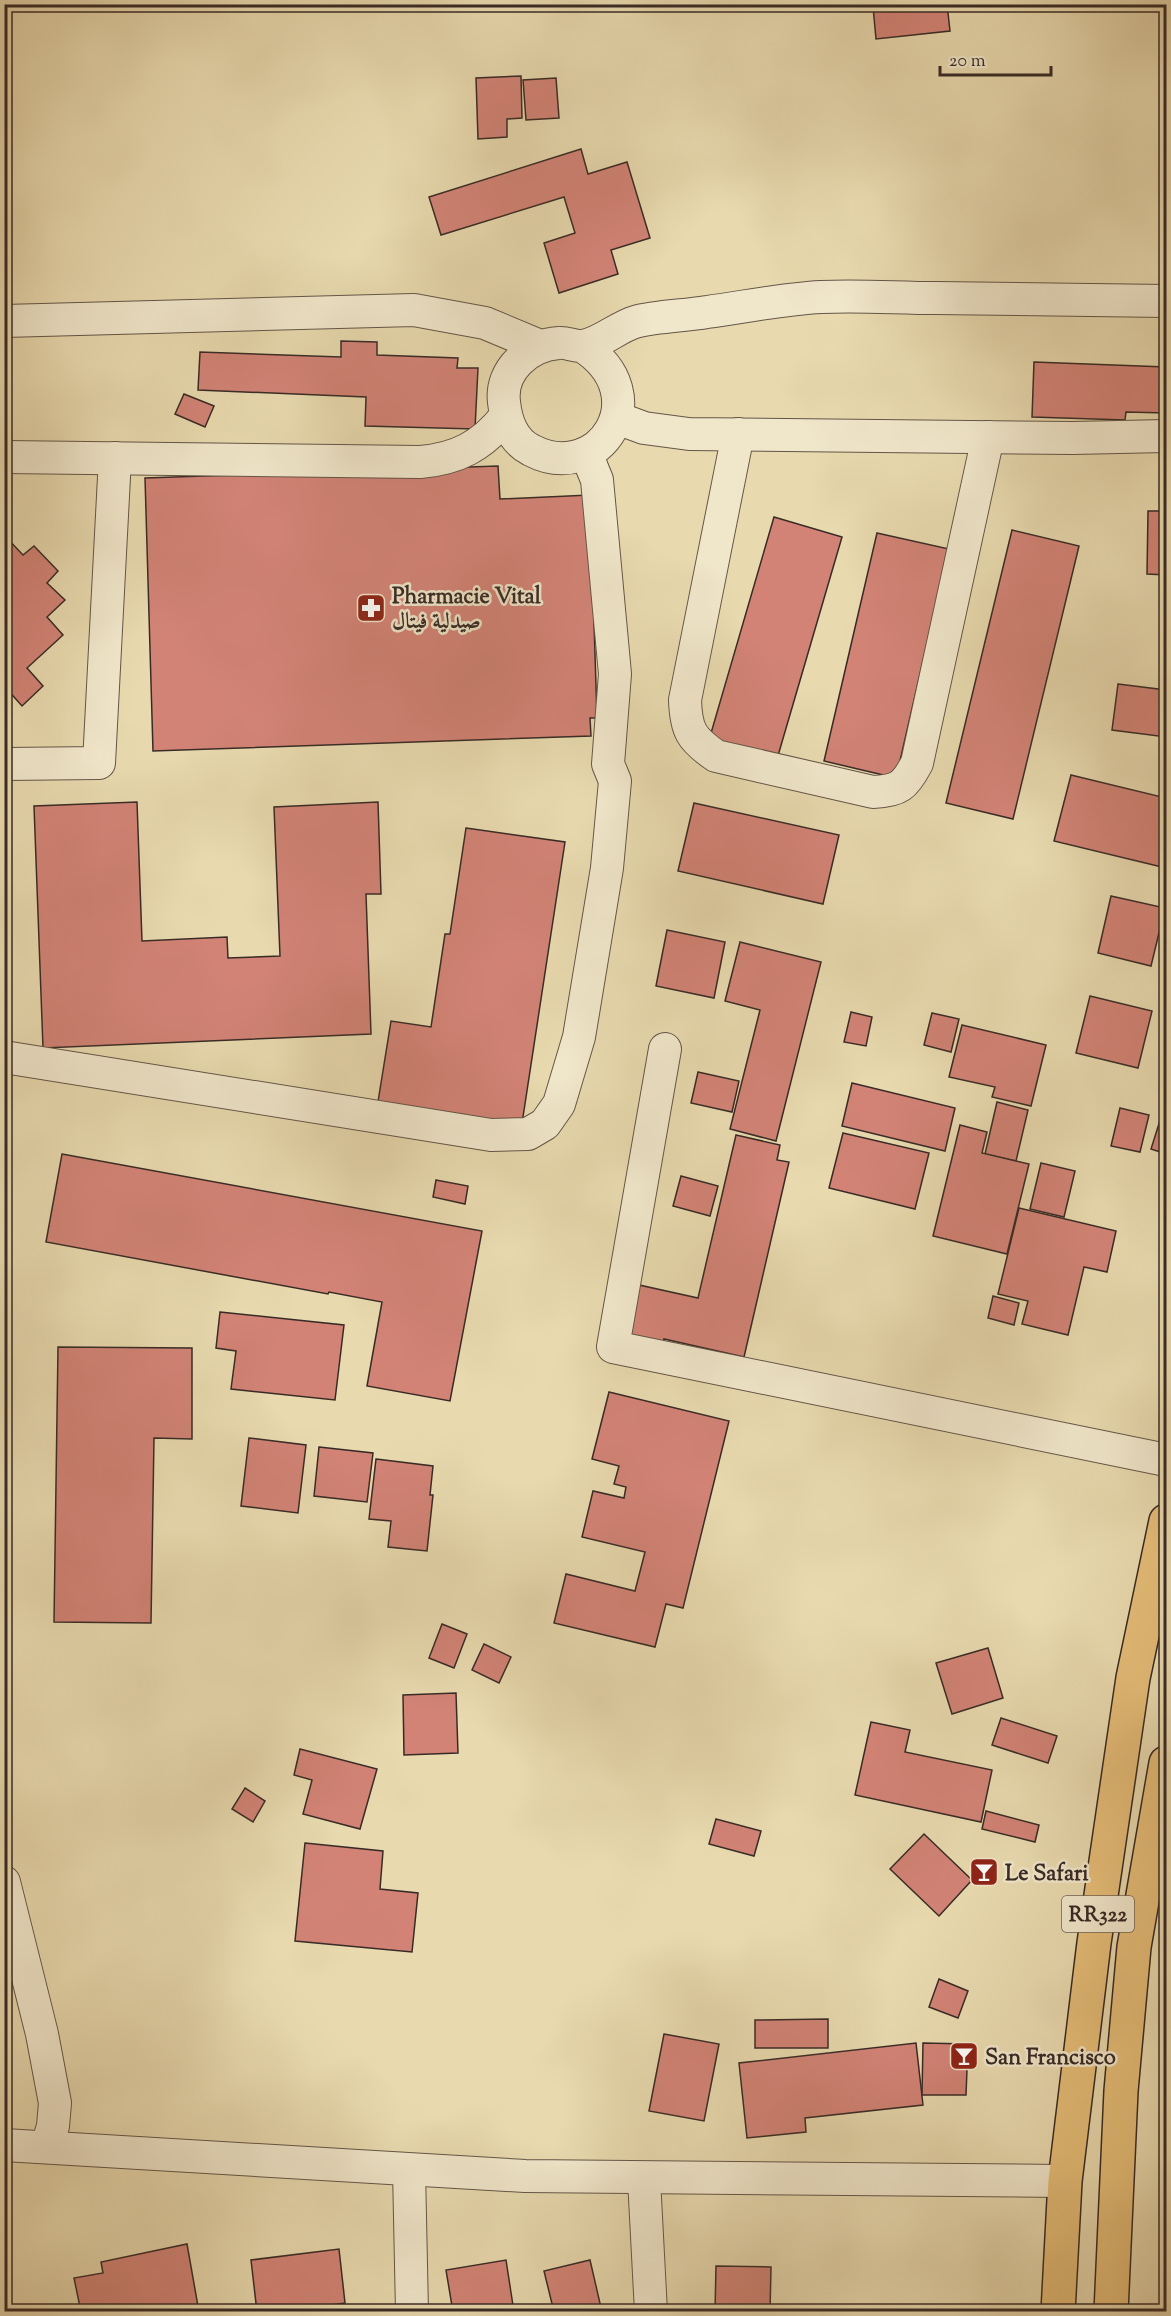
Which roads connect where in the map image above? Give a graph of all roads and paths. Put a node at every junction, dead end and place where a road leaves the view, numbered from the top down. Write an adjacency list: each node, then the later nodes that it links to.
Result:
1 (1167, 301): 4 (street)
2 (4, 321): 3 (street)
3 (540, 346): 4 (street); 5 (street)
4 (582, 346): 6 (street)
5 (505, 417): 10 (street); 12 (street)
6 (617, 418): 7 (street); 10 (street)
7 (738, 434): 9 (street); 9 (street)
8 (1167, 436): 9 (street)
9 (988, 437)
10 (586, 453): 15 (street)
11 (4, 457): 12 (street)
12 (115, 458): 13 (street)
13 (4, 764)
14 (665, 1049): 16 (street)
15 (4, 1057)
16 (1167, 1460)
17 (1167, 1521): 24 (main road, RR322)
18 (1167, 1763): 28 (main road, RR322)
19 (4, 1882): 21 (street)
20 (4, 2145): 21 (street)
21 (47, 2147): 22 (street)
22 (409, 2170): 23 (street); 25 (street)
23 (644, 2179): 24 (street); 26 (street)
24 (1065, 2181): 27 (main road, RR322)
25 (412, 2312)
26 (651, 2312)
27 (1058, 2312)
28 (1111, 2312)

